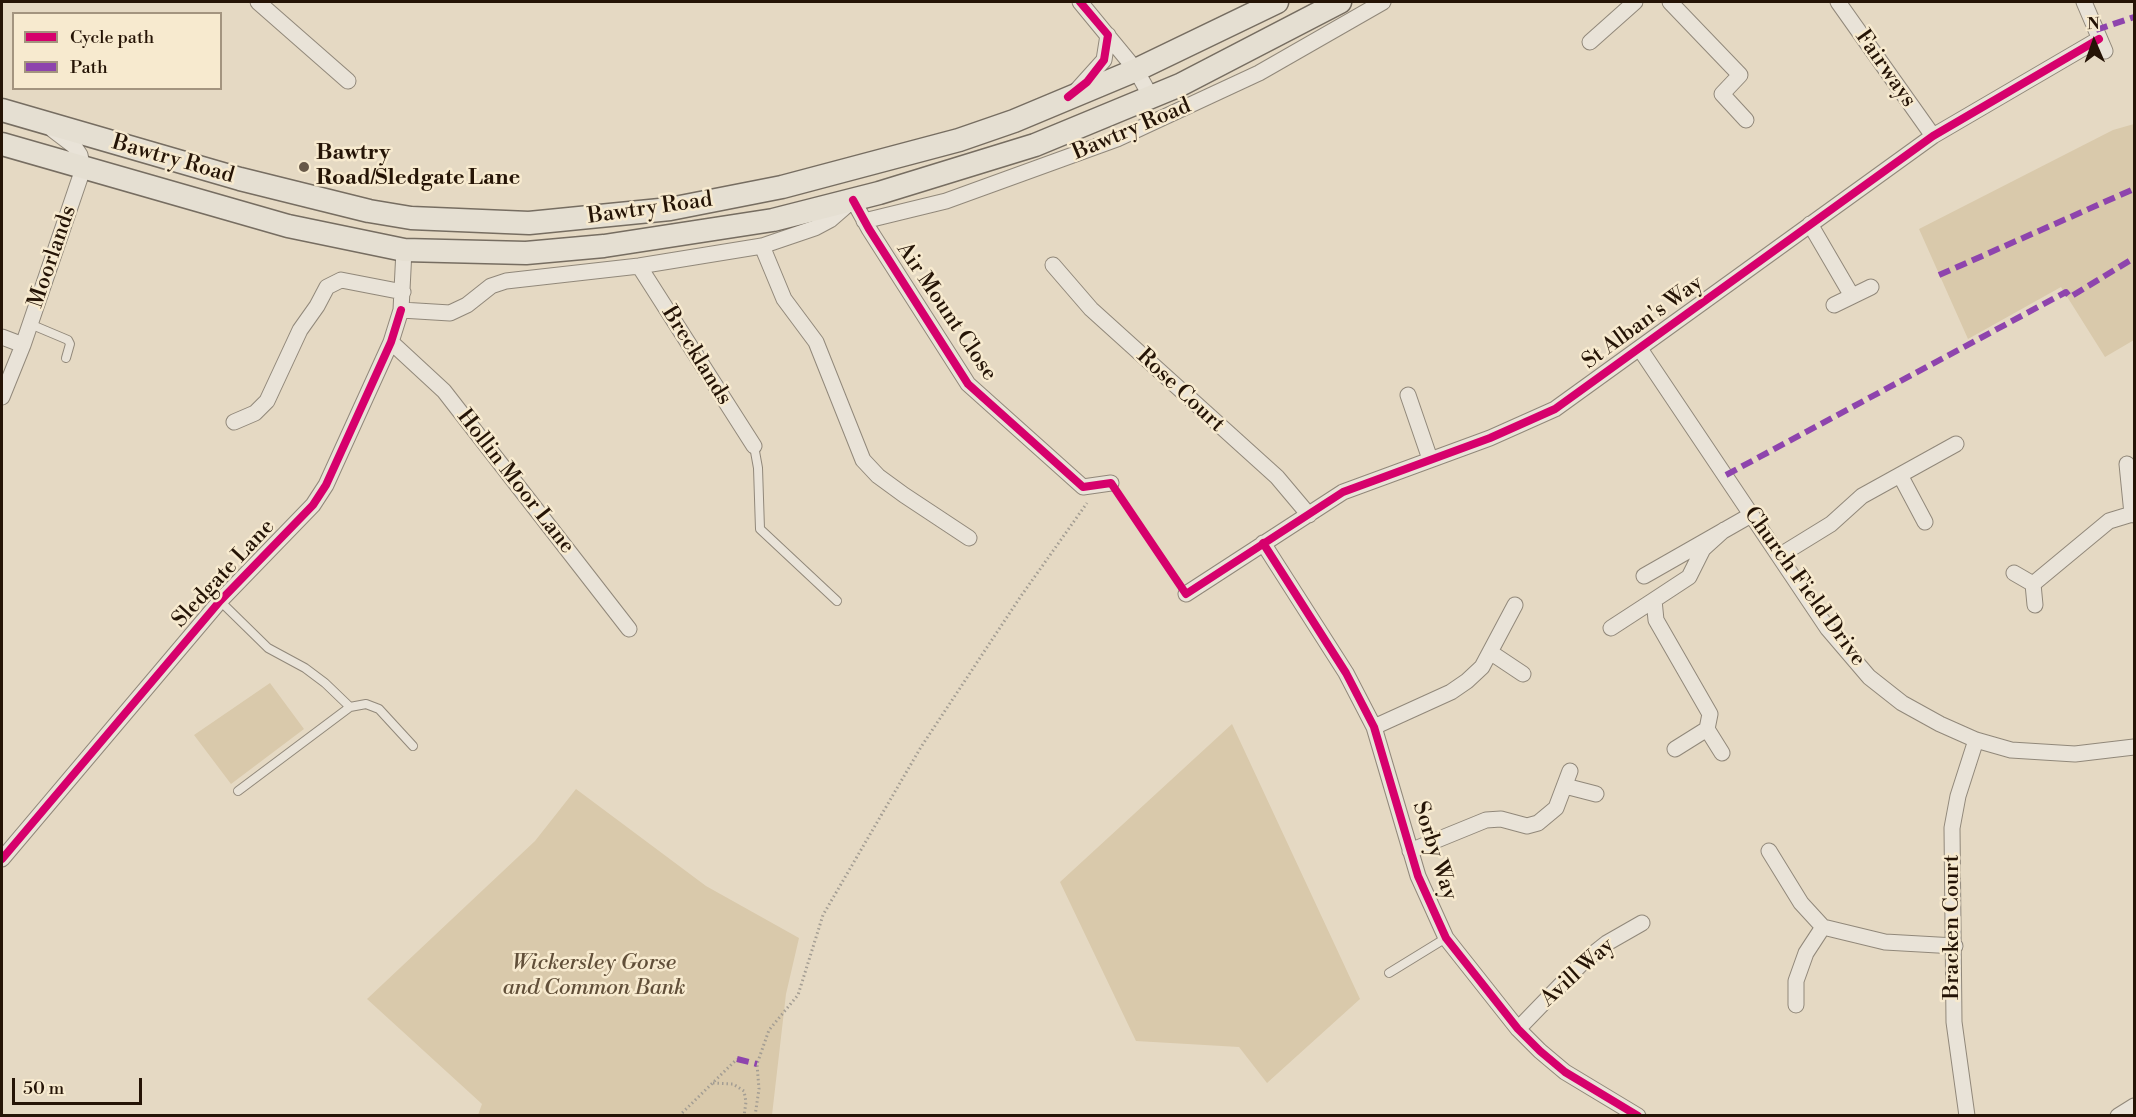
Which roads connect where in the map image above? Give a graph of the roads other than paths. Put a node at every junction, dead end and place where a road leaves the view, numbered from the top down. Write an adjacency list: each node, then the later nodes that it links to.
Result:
1 (258, 2): 13 (street)
2 (1080, 2): 10 (street)
3 (1340, 2): 15 (main road, Bawtry Road)
4 (1383, 2): 26 (street, Bawtry Road)
5 (1635, 2): 11 (street)
6 (1670, 2): 18 (street)
7 (1838, 2): 20 (street, Fairways)
8 (2084, 2): 20 (street, St Alban's Way)
9 (1271, 4): 12 (main road, Bawtry Road)
10 (1108, 35): 12 (street); 14 (street)
11 (1590, 42)
12 (1136, 70): 14 (main road, Bawtry Road); 15 (street)
13 (348, 81)
14 (1077, 94): 17 (main road); 22 (main road, Bawtry Road)
15 (1151, 98): 17 (main road, Bawtry Road)
16 (2, 110): 19 (main road, Bawtry Road)
17 (1098, 120): 24 (main road, Bawtry Road)
18 (1746, 120)
19 (39, 121): 22 (main road, Bawtry Road); 23 (street)
20 (1933, 136): 27 (street, St Alban's Way)
21 (2, 144): 23 (main road, Bawtry Road)
22 (141, 151): 25 (main road)
23 (83, 169): 25 (main road, Bawtry Road); 37 (street, Moorlands)
24 (853, 200): 26 (street, Air Mount Close); 28 (street, Bawtry Road); 29 (main road, Bawtry Road)
25 (203, 202): 29 (main road, Bawtry Road)
26 (864, 221): 51 (street, Air Mount Close)
27 (1810, 224): 34 (street); 41 (street, St Alban's Way)
28 (762, 246): 31 (street, Bawtry Road); 57 (street)
29 (404, 250): 33 (street)
30 (1053, 265): 53 (street, Rose Court)
31 (639, 266): 36 (street, Bawtry Road); 47 (street, Brecklands)
32 (1871, 287): 34 (street)
33 (403, 292): 36 (street); 45 (street)
34 (1852, 296): 35 (street)
35 (1834, 305)
36 (401, 310): 39 (street, Sledgate Lane)
37 (30, 324): 40 (street, Moorlands); 42 (lane)
38 (2, 337): 40 (street)
39 (392, 342): 65 (street, Sledgate Lane); 70 (street, Hollin Moor Lane)
40 (23, 345): 44 (street, Moorlands)
41 (1640, 349): 48 (street, St Alban's Way); 52 (street, Church Field Drive)
42 (66, 358)
43 (1408, 396): 48 (street)
44 (2, 397)
45 (234, 422)
46 (1956, 444): 50 (street)
47 (754, 446): 66 (lane)
48 (1430, 459): 53 (street, St Alban's Way)
49 (2127, 464): 54 (street)
50 (1900, 475): 55 (street); 59 (street)
51 (1111, 483)
52 (1750, 514): 56 (street); 59 (street, Church Field Drive)
53 (1309, 515): 58 (street, St Alban's Way)
54 (2133, 515): 62 (street)
55 (1925, 522)
56 (1724, 530): 61 (street); 64 (street)
57 (969, 537)
58 (1263, 543): 63 (street, St Alban's Way); 74 (street, Sorby Way)
59 (1779, 556): 76 (street, Church Field Drive)
60 (2014, 573): 62 (street)
61 (1644, 576)
62 (2033, 584): 68 (street)
63 (1186, 594)
64 (1654, 600): 69 (street); 75 (street)
65 (220, 601): 73 (lane); 87 (street, Sledgate Lane)
66 (837, 601)
67 (1515, 605): 71 (street)
68 (2035, 605)
69 (1611, 628)
70 (629, 629)
71 (1490, 652): 72 (street); 74 (street)
72 (1523, 674)
73 (350, 707): 77 (lane); 83 (lane)
74 (1374, 727): 85 (street, Sorby Way)
75 (1707, 729): 79 (street); 80 (street)
76 (1976, 740): 78 (street, Church Field Drive); 91 (street, Bracken Court)
77 (412, 746)
78 (2134, 747)
79 (1675, 749)
80 (1722, 753)
81 (1570, 771): 82 (street)
82 (1565, 786): 84 (street); 85 (street)
83 (238, 791)
84 (1596, 794)
85 (1410, 851): 90 (street, Sorby Way)
86 (1769, 851): 89 (street)
87 (2, 859)
88 (1642, 923): 94 (street, Avill Way)
89 (1823, 927): 91 (street); 93 (street)
90 (1446, 938): 92 (lane); 94 (street, Sorby Way)
91 (1955, 946): 97 (street, Bracken Court)
92 (1389, 973)
93 (1796, 1005)
94 (1518, 1029): 96 (street, Sorby Way)
95 (2134, 1106): 98 (street)
96 (1638, 1116)
97 (1967, 1116)
98 (2118, 1116)

